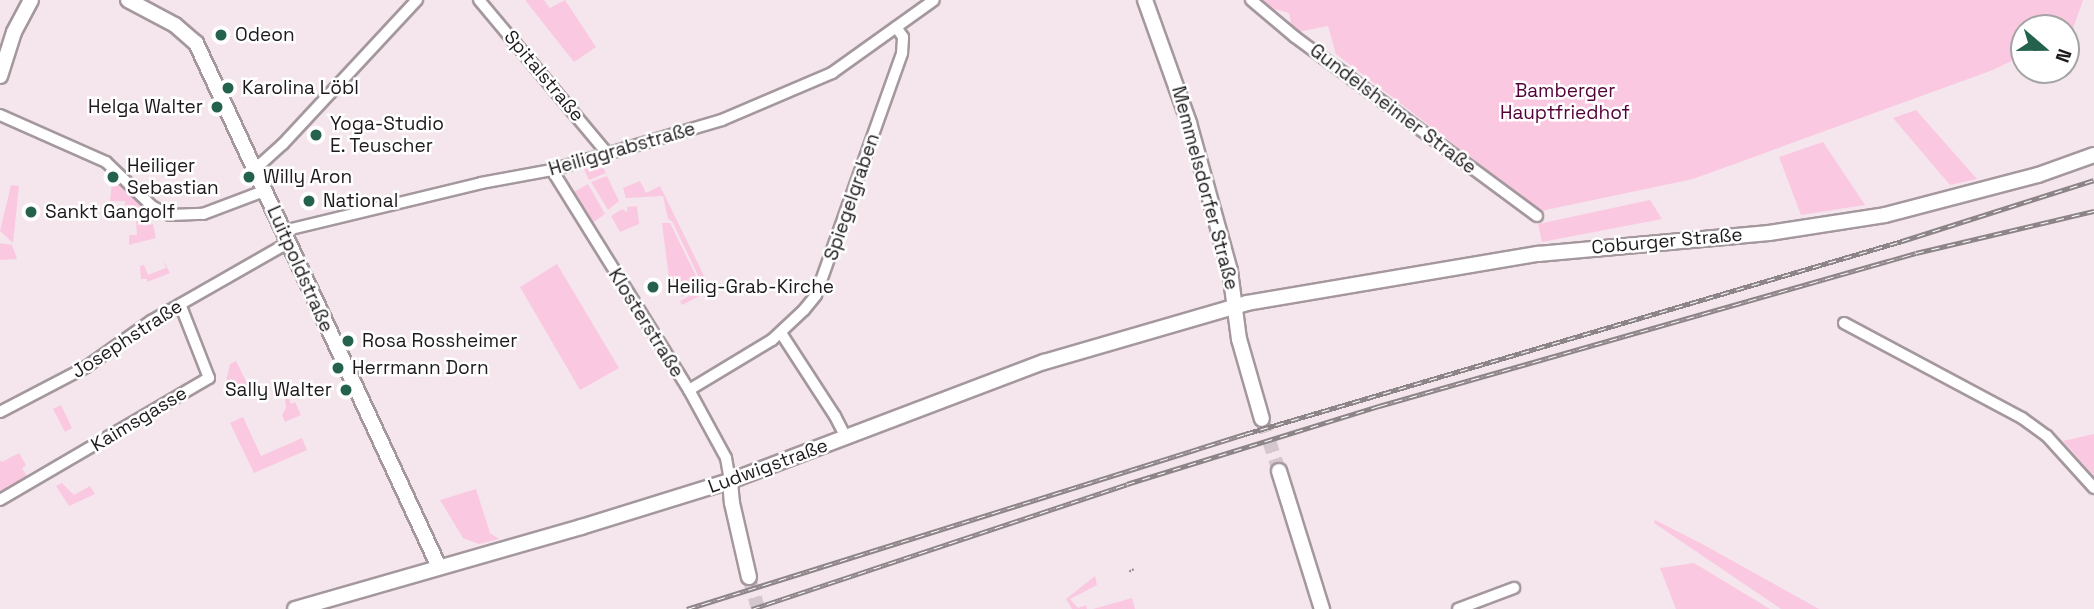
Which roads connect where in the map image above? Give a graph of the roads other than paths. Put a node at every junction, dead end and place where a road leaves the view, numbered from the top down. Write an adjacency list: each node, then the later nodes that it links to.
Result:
1 (31, 0): 9 (street)
2 (128, 0): 13 (street, Luitpoldstraße)
3 (417, 0): 13 (street)
4 (480, 0): 11 (street, Spitalstraße)
5 (934, 0): 8 (street, Heiliggrabstraße)
6 (1145, 0): 19 (street, Memmelsdorfer Straße)
7 (1251, 0): 16 (street, Gundelsheimer Straße)
8 (896, 27): 11 (street, Heiliggrabstraße); 21 (street, Spiegelgraben)
9 (0, 76)
10 (0, 115): 15 (street)
11 (607, 153): 14 (street, Heiliggrabstraße)
12 (2094, 155): 19 (street, Coburger Straße)
13 (254, 170): 15 (street, Luitpoldstraße)
14 (552, 170): 17 (street, Heiliggrabstraße); 22 (street, Klosterstraße)
15 (264, 191): 17 (street, Luitpoldstraße)
16 (1537, 216)
17 (286, 237): 18 (street, Josephstraße); 30 (street, Luitpoldstraße)
18 (180, 304): 23 (street, Josephstraße); 29 (street, Kaimsgasse)
19 (1235, 306): 24 (street, Memmelsdorfer Straße); 25 (street, Ludwigstraße)
20 (1844, 323): 28 (street)
21 (781, 333): 22 (street, Spiegelgraben); 25 (street)
22 (689, 390): 27 (street, Klosterstraße)
23 (0, 412)
24 (1262, 419)
25 (846, 438): 27 (street, Ludwigstraße)
26 (1279, 471): 34 (street)
27 (730, 481): 30 (street, Ludwigstraße); 31 (street)
28 (2094, 488)
29 (0, 500)
30 (439, 567): 33 (street, Ludwigstraße)
31 (749, 577)
32 (1514, 588): 35 (street)
33 (295, 609)
34 (1322, 609)
35 (1458, 609)

